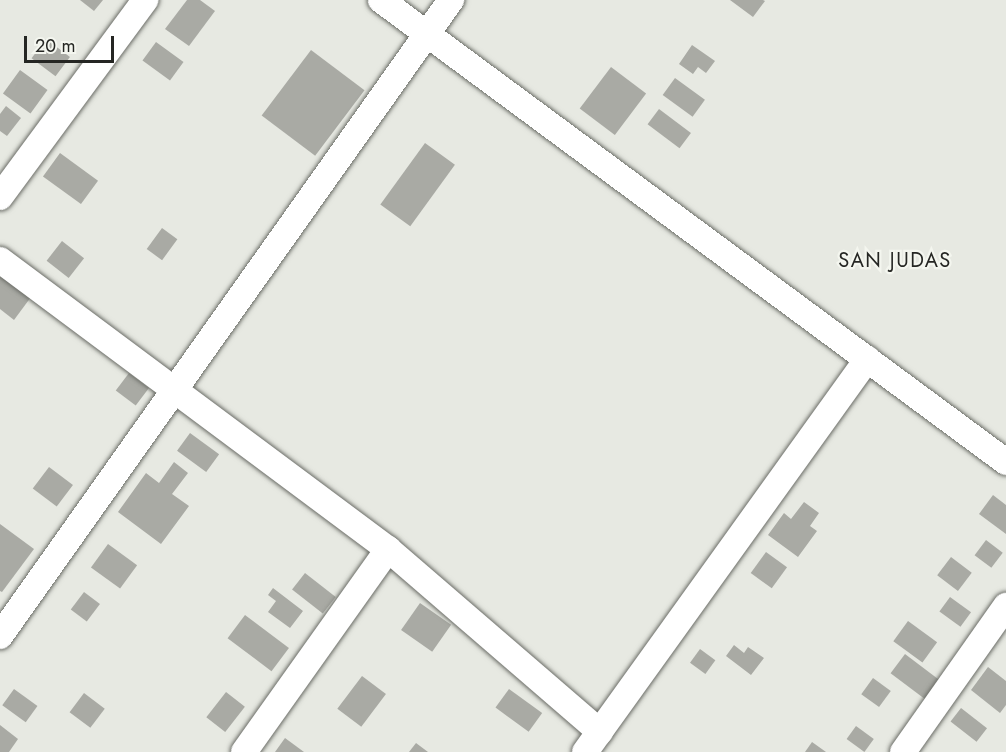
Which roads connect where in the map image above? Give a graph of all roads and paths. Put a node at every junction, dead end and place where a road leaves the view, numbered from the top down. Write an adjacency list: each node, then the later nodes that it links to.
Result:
1 (145, 0): 5 (street)
2 (381, 0): 4 (street)
3 (451, 0): 4 (street)
4 (428, 34): 7 (street); 8 (street)
5 (0, 197)
6 (0, 260): 8 (street)
7 (867, 359): 9 (street); 13 (street)
8 (174, 391): 10 (street); 12 (street)
9 (1006, 462)
10 (388, 549): 13 (street); 14 (street)
11 (1006, 606): 15 (street)
12 (0, 636)
13 (592, 742)
14 (244, 752)
15 (903, 752)

